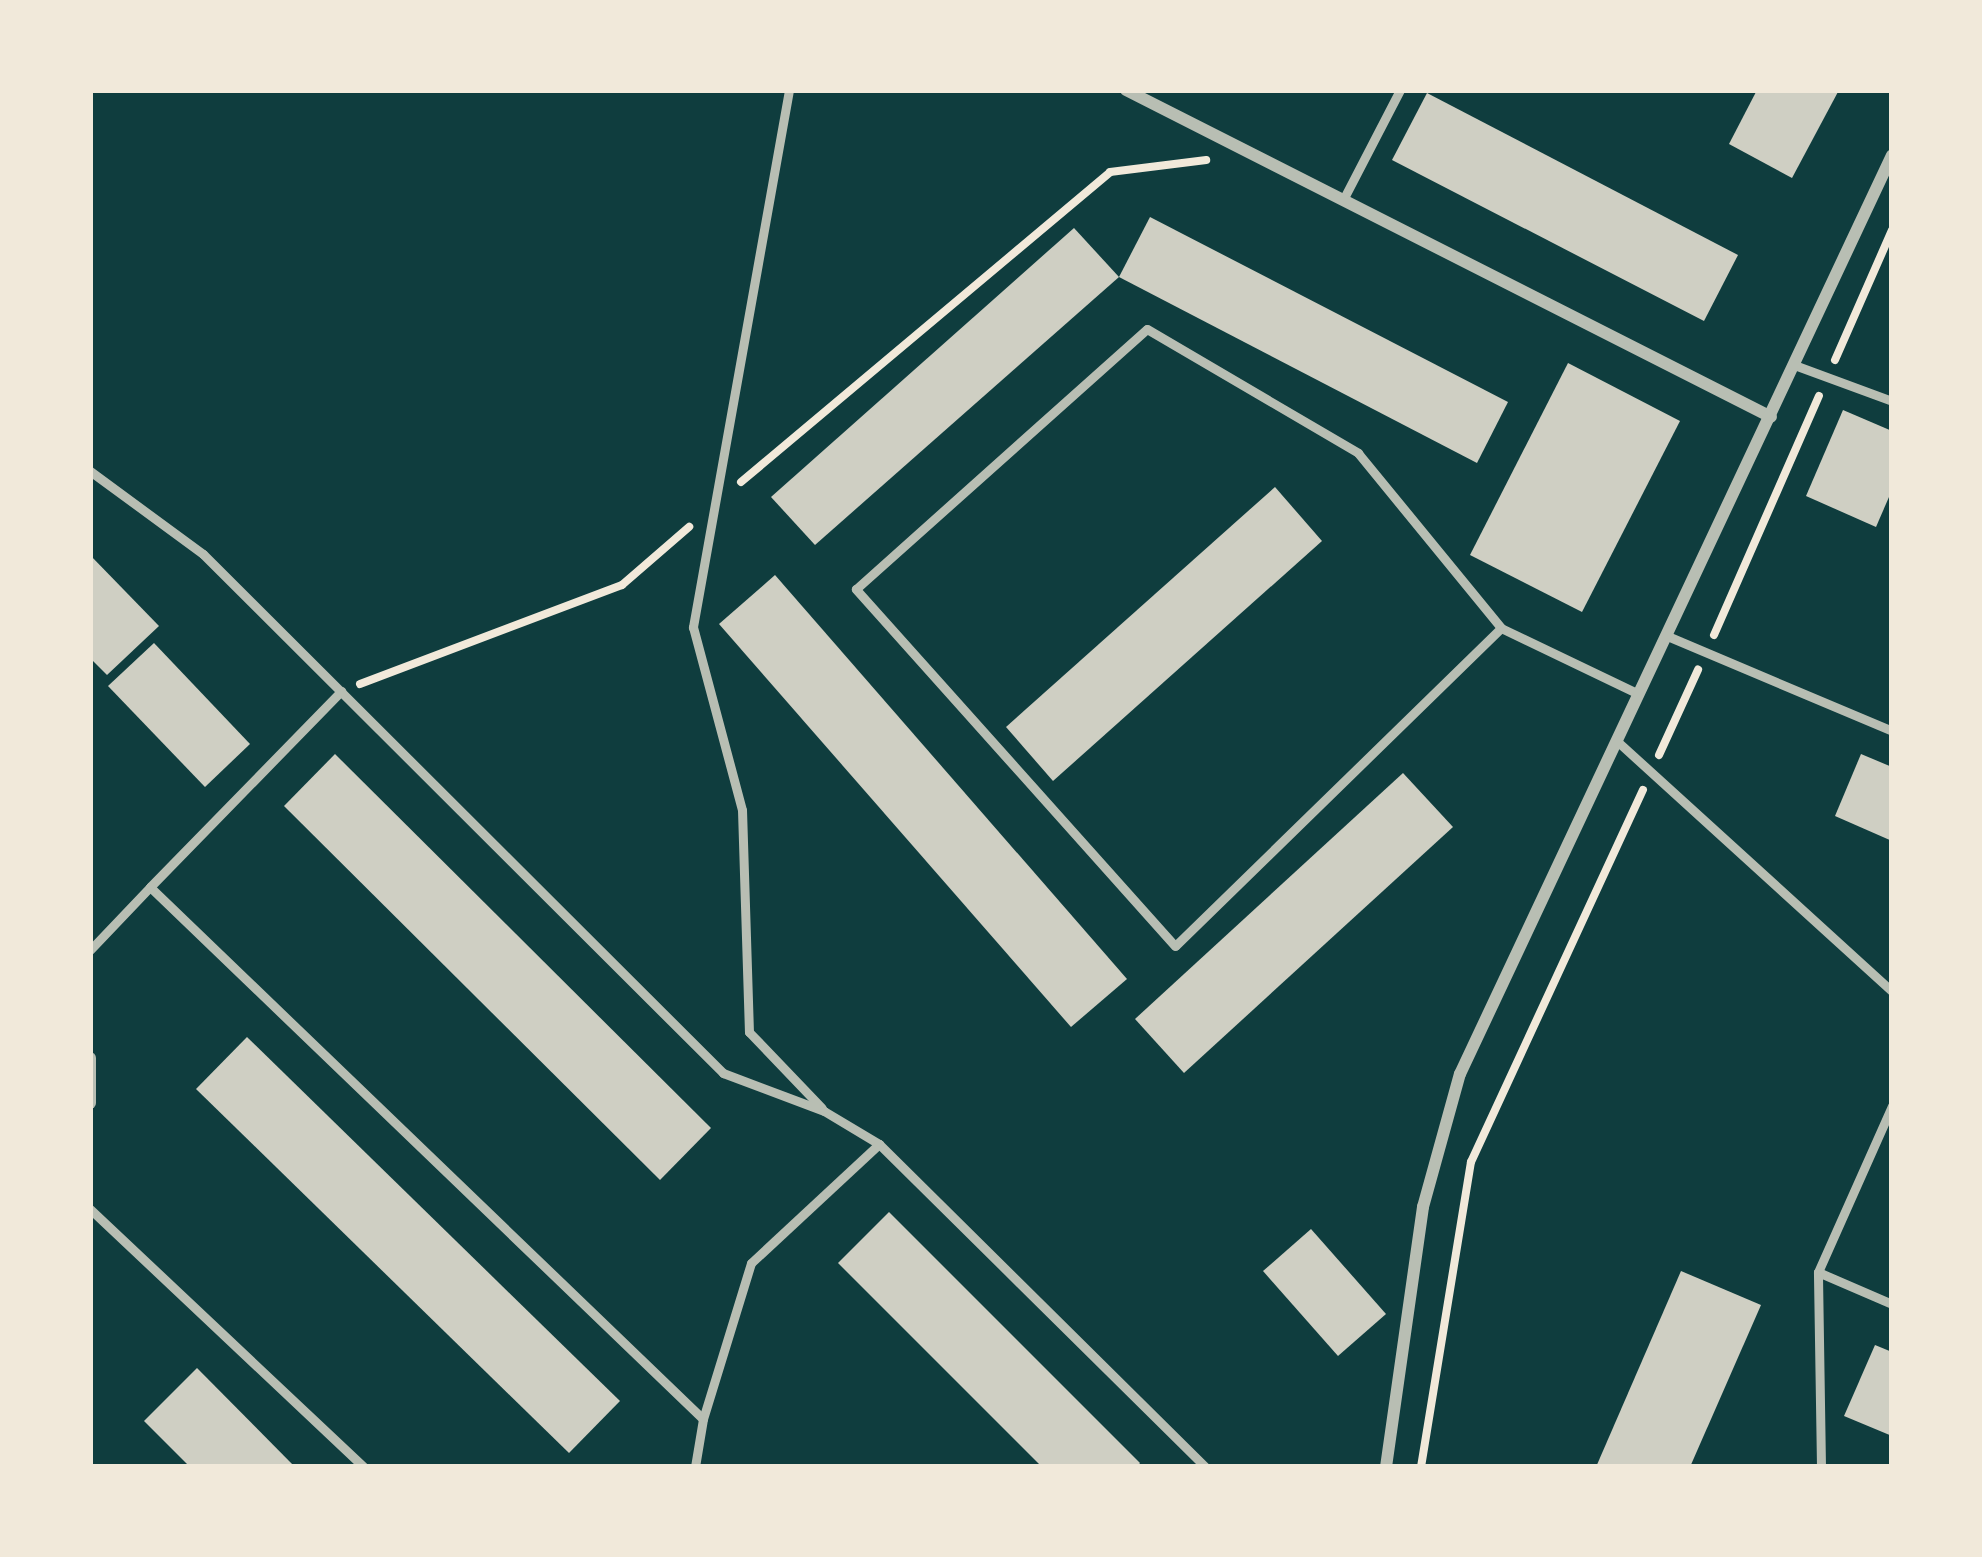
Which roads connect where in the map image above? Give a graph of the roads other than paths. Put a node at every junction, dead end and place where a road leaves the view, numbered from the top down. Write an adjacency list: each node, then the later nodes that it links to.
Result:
1 (789, 90): 24 (lane)
2 (1126, 90): 7 (street)
3 (1400, 90): 7 (lane)
4 (1892, 155): 5 (street)
5 (1877, 189): 6 (lane); 8 (street)
6 (1892, 196)
7 (1345, 198): 10 (street)
8 (1797, 367): 9 (lane); 10 (street)
9 (1892, 401)
10 (1771, 417): 13 (street)
11 (90, 471): 14 (lane)
12 (1501, 628): 12 (lane); 15 (lane)
13 (1665, 635): 15 (street); 16 (lane)
14 (341, 691): 18 (lane); 24 (lane)
15 (1639, 694): 17 (street)
16 (1892, 731)
17 (1618, 742): 20 (lane); 33 (street)
18 (150, 887): 19 (lane); 29 (lane)
19 (90, 950)
20 (1892, 992)
21 (90, 1058): 22 (street)
22 (90, 1102)
23 (1892, 1106): 27 (lane)
24 (824, 1111): 25 (lane)
25 (879, 1144): 29 (lane); 32 (lane)
26 (90, 1209): 30 (lane)
27 (1818, 1272): 28 (lane); 34 (lane)
28 (1892, 1304)
29 (703, 1419): 31 (lane)
30 (364, 1467)
31 (695, 1467)
32 (1205, 1467)
33 (1386, 1467)
34 (1821, 1467)

